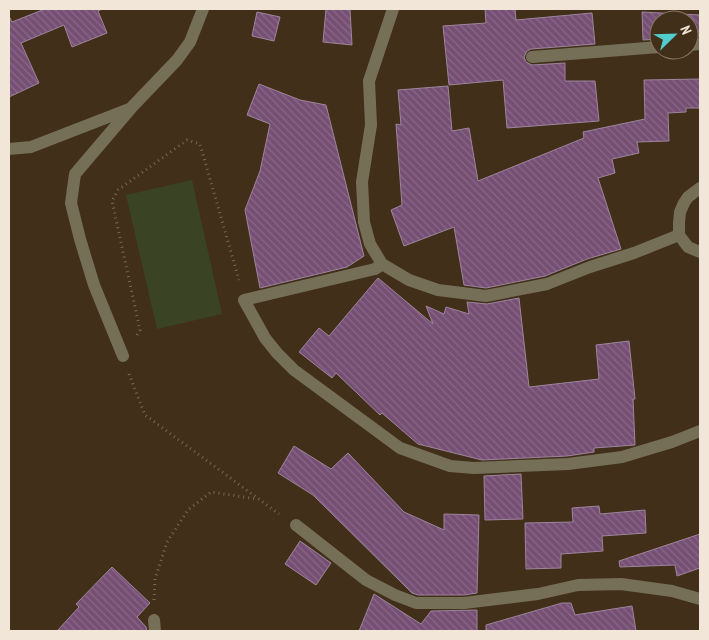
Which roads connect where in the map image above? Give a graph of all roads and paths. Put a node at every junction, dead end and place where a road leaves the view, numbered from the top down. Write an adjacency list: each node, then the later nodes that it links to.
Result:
1 (203, 9): 5 (street)
2 (393, 9): 10 (street)
3 (649, 48): 4 (street)
4 (532, 57)
5 (132, 108): 6 (street); 12 (street)
6 (9, 149)
7 (700, 188): 8 (street)
8 (680, 236): 9 (street); 10 (street)
9 (700, 252)
10 (382, 264): 11 (street)
11 (244, 300): 12 (path); 13 (street)
12 (123, 356): 14 (path)
13 (700, 431)
14 (258, 499): 15 (path); 17 (path)
15 (296, 525): 16 (street)
16 (700, 599)
17 (154, 625)

